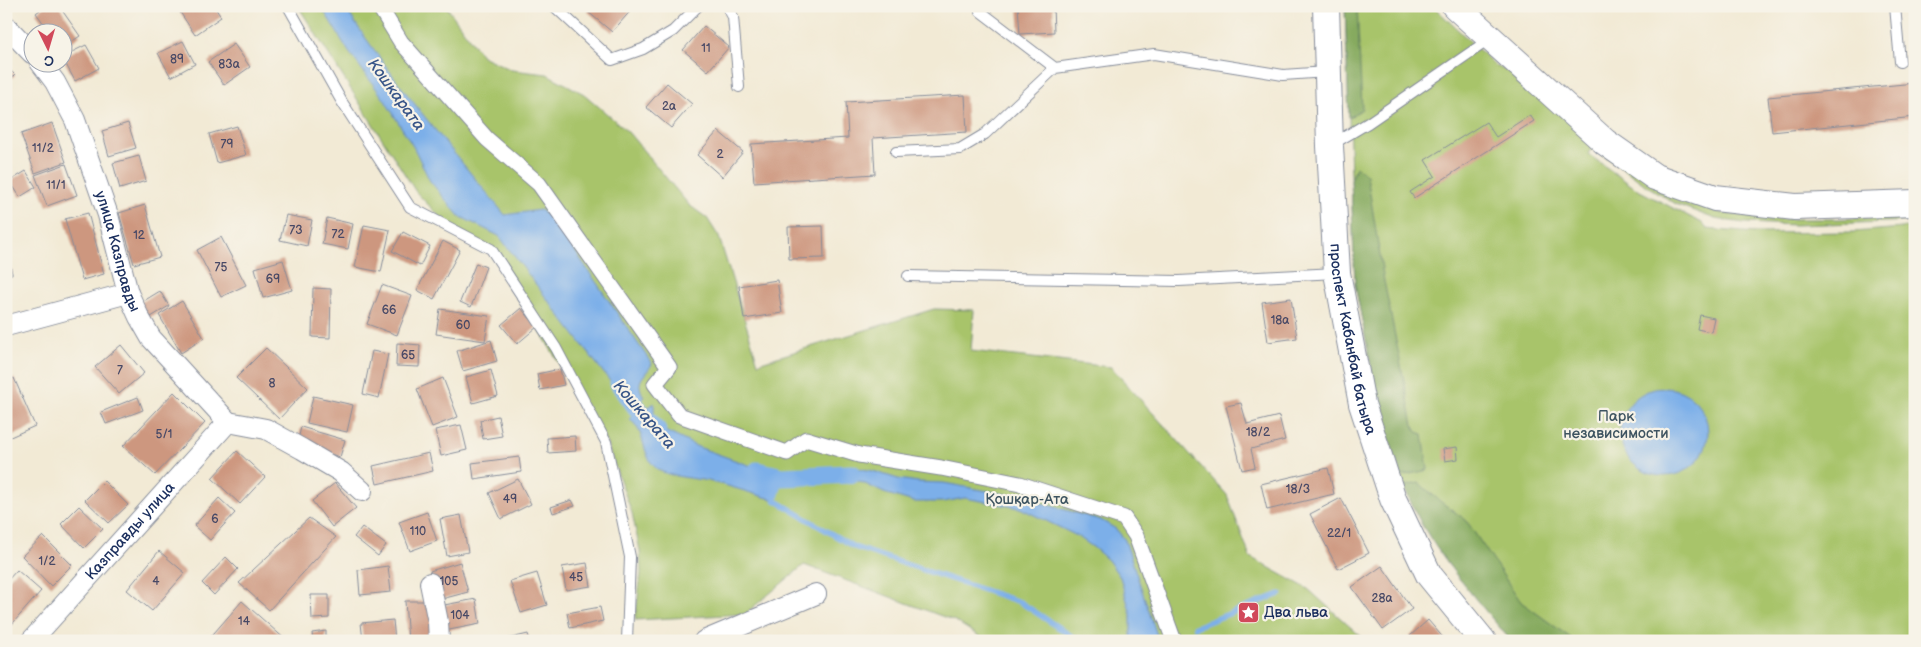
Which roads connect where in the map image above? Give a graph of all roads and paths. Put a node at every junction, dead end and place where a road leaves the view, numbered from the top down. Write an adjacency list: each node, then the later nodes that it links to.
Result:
1 (288, 6): 31 (lane)
2 (379, 6): 33 (street)
3 (554, 6): 4 (lane)
4 (698, 6)
5 (727, 6): 17 (lane)
6 (1326, 6): 16 (street, проспект Кабанбай батыра)
7 (1455, 6): 11 (street)
8 (1895, 6): 13 (lane)
9 (980, 11): 14 (lane)
10 (6, 26): 12 (street)
11 (1491, 39): 18 (lane); 20 (street)
12 (22, 43)
13 (1900, 62)
14 (1055, 68): 16 (lane); 19 (lane)
15 (48, 72): 23 (street, улица Казправды)
16 (1328, 72): 18 (street, проспект Кабанбай батыра)
17 (739, 87)
18 (1330, 146): 21 (street, проспект Кабанбай батыра)
19 (896, 152)
20 (1915, 203)
21 (1337, 273): 22 (lane); 34 (street, проспект Кабанбай батыра)
22 (908, 276)
23 (128, 293): 24 (street); 25 (street, улица Казправды)
24 (6, 326)
25 (228, 422): 26 (street); 29 (street, Казправды улица)
26 (362, 491)
27 (430, 583): 30 (street)
28 (816, 594): 32 (street)
29 (31, 641)
30 (439, 641)
31 (627, 641)
32 (704, 641)
33 (1174, 641)
34 (1484, 641)

